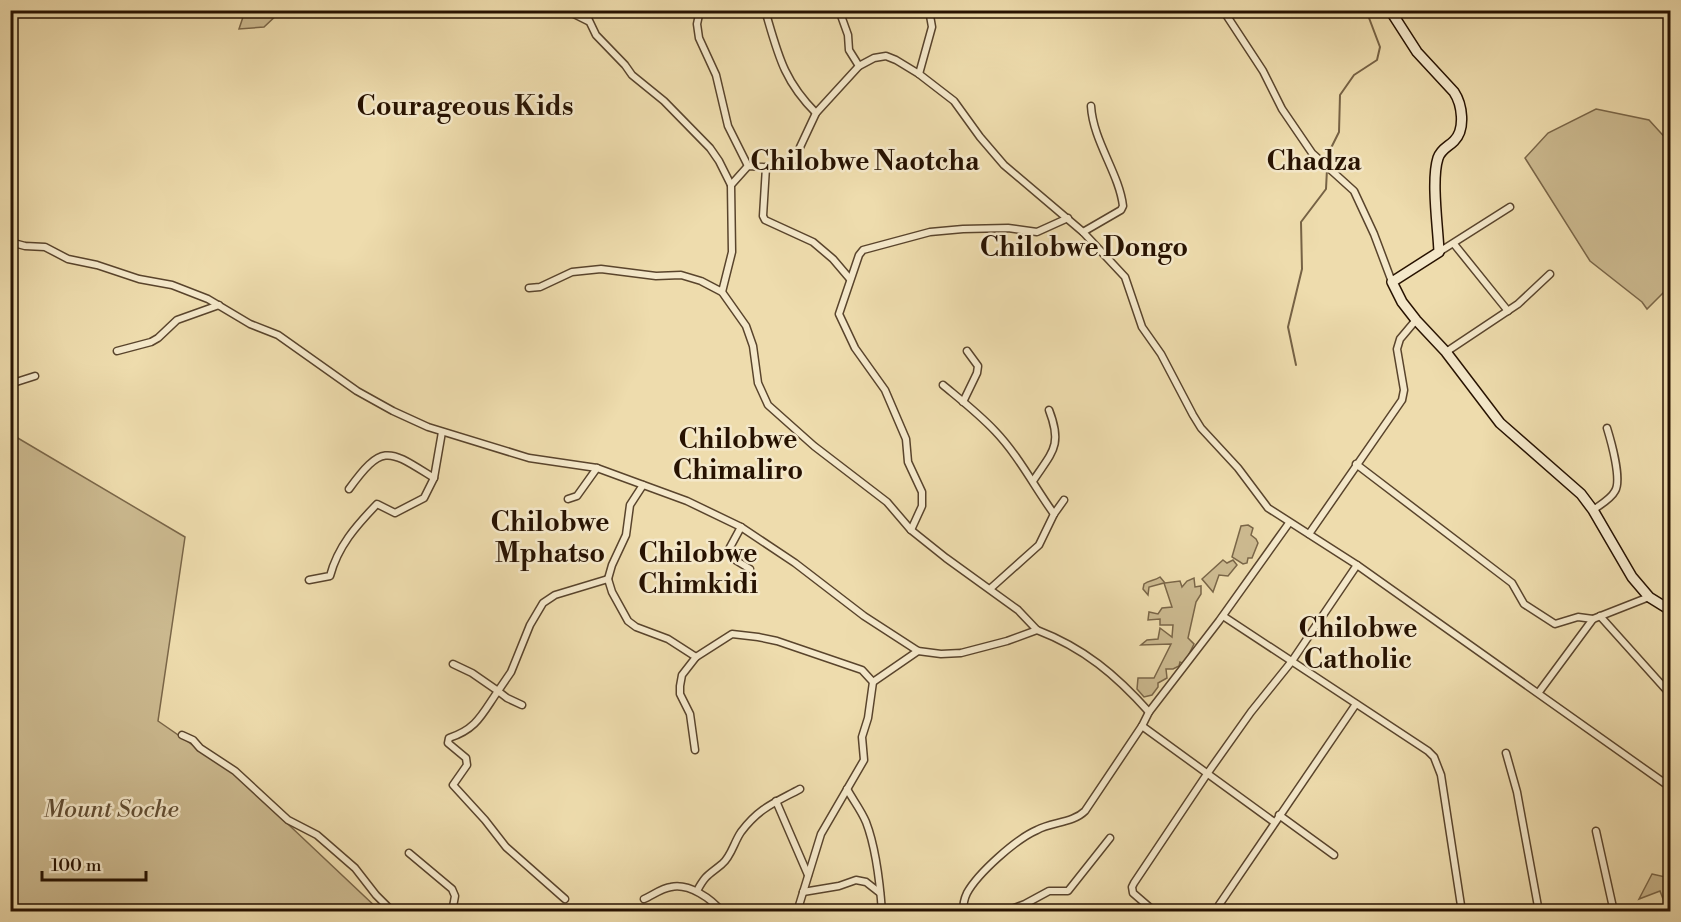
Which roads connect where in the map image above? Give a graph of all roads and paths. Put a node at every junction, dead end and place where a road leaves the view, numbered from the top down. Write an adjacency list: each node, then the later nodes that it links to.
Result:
1 (566, 10): 9 (street)
2 (584, 10): 9 (street)
3 (700, 10): 14 (street)
4 (765, 10): 13 (street)
5 (839, 10): 10 (street)
6 (929, 10): 11 (street)
7 (1223, 10): 25 (street)
8 (1390, 10): 22 (street)
9 (588, 21): 16 (street)
10 (859, 66): 11 (street); 13 (street)
11 (919, 74): 18 (street)
12 (1091, 106): 19 (street)
13 (816, 113): 15 (street)
14 (748, 166): 15 (street); 16 (street)
15 (766, 167): 24 (street)
16 (731, 185): 27 (street)
17 (1510, 207): 21 (street)
18 (1068, 218): 19 (street); 24 (street)
19 (1083, 232): 51 (street)
20 (10, 243): 28 (street)
21 (1454, 244): 22 (street); 29 (street)
22 (1439, 252): 25 (street)
23 (1550, 274): 29 (street)
24 (850, 279): 53 (street)
25 (1392, 282): 30 (street)
26 (528, 288): 27 (street)
27 (722, 292): 53 (street)
28 (219, 305): 31 (street); 40 (street)
29 (1508, 311): 33 (street)
30 (1416, 320): 33 (street); 41 (street)
31 (117, 351)
32 (967, 351): 37 (street)
33 (1446, 352): 49 (street)
34 (35, 376): 35 (street)
35 (10, 384)
36 (943, 385): 37 (street)
37 (963, 402): 44 (street)
38 (1049, 410): 44 (street)
39 (1607, 429): 49 (street)
40 (442, 432): 42 (street); 43 (street)
41 (1356, 464): 54 (street); 63 (street)
42 (597, 468): 45 (street); 47 (street)
43 (434, 478): 46 (street); 58 (street)
44 (1033, 481): 50 (street)
45 (643, 484): 52 (street); 57 (street)
46 (349, 489)
47 (568, 499)
48 (1064, 500): 50 (street)
49 (1593, 510): 60 (street)
50 (1054, 514): 59 (street)
51 (1289, 523): 54 (street); 62 (street)
52 (741, 527): 56 (street); 65 (street)
53 (911, 530): 59 (street)
54 (1309, 534): 55 (street)
55 (1357, 565): 67 (street); 71 (street)
56 (750, 569)
57 (608, 579): 66 (street); 70 (street)
58 (309, 580)
59 (991, 588): 64 (street)
60 (1649, 597): 61 (street); 63 (street)
61 (1671, 610)
62 (1223, 616): 67 (street); 75 (street)
63 (1597, 618): 71 (street); 72 (street)
64 (1037, 630): 65 (street); 75 (street)
65 (918, 651): 69 (street)
66 (696, 657): 69 (street); 78 (street)
67 (1292, 661): 73 (street); 80 (street)
68 (453, 664): 70 (street)
69 (873, 682): 83 (street)
70 (498, 691): 74 (street); 96 (street)
71 (1539, 692): 81 (street)
72 (1671, 694)
73 (1356, 704): 85 (street); 106 (street)
74 (522, 705)
75 (1149, 712): 76 (street)
76 (1142, 726): 80 (street); 103 (street)
77 (182, 735): 98 (street)
78 (695, 750)
79 (1506, 753): 107 (street)
80 (1207, 774): 86 (street); 105 (street)
81 (1671, 787)
82 (800, 789): 84 (street)
83 (847, 789): 91 (street); 94 (street)
84 (776, 801): 91 (street); 92 (street)
85 (1279, 815): 86 (street); 90 (street)
86 (1274, 822): 97 (street)
87 (1596, 831): 108 (street)
88 (1110, 838): 104 (street)
89 (409, 853): 99 (street)
90 (1334, 855)
91 (808, 875): 93 (street)
92 (697, 891): 95 (street); 100 (street)
93 (803, 892): 94 (street); 101 (street)
94 (881, 893): 102 (street)
95 (644, 898)
96 (565, 899)
97 (1219, 905)
98 (393, 912)
99 (452, 912)
100 (722, 912)
101 (797, 912)
102 (882, 912)
103 (963, 912)
104 (1004, 912)
105 (1155, 912)
106 (1462, 912)
107 (1539, 912)
108 (1614, 912)

